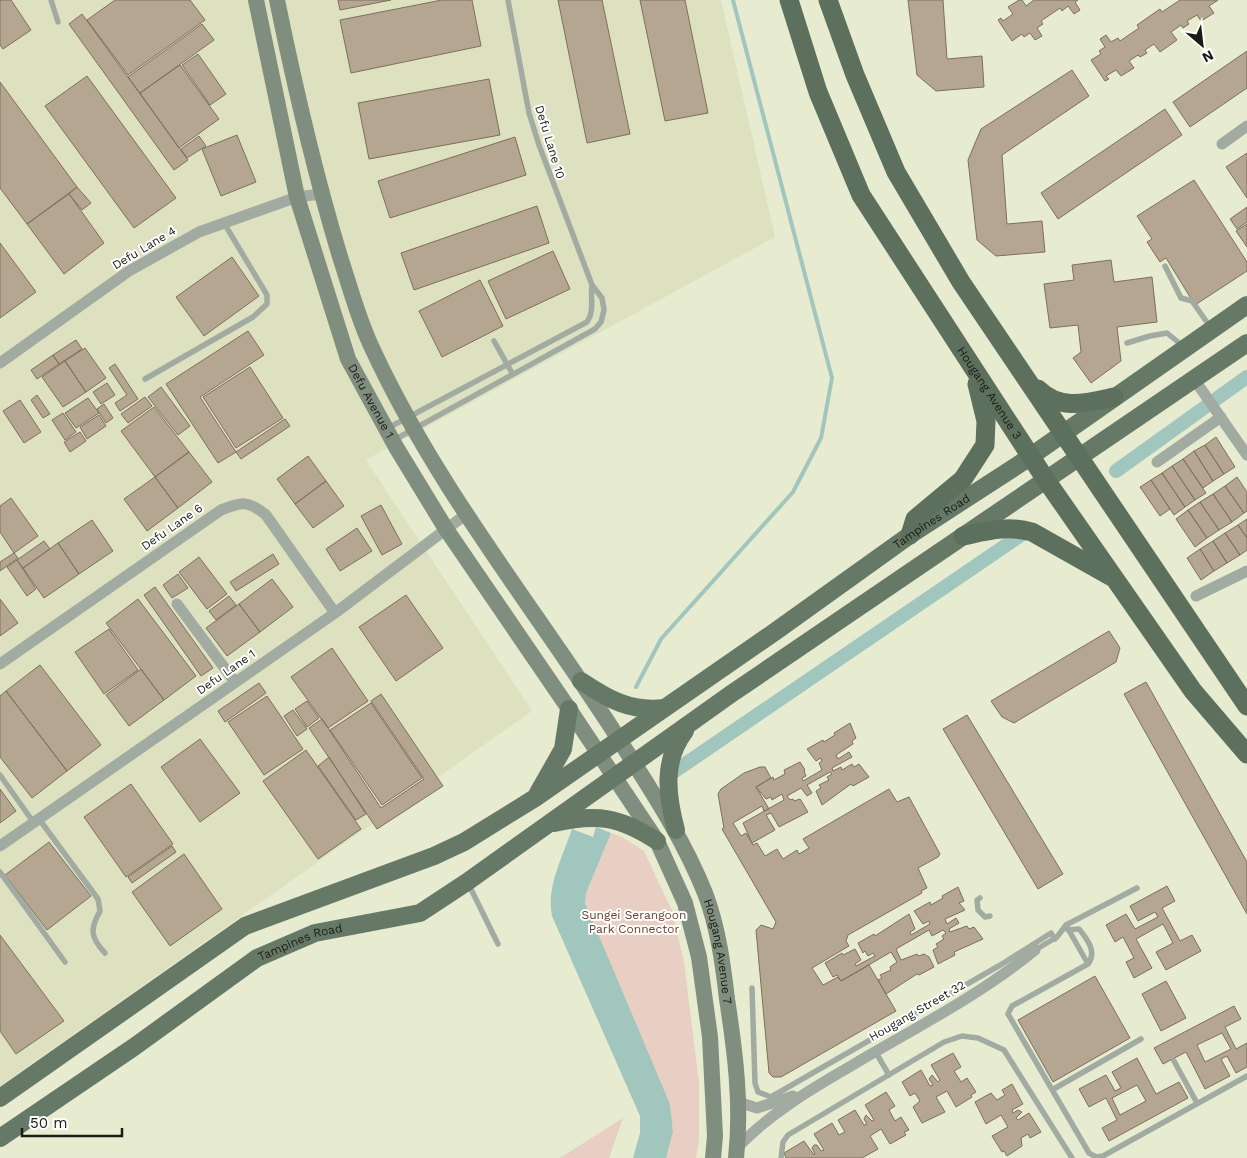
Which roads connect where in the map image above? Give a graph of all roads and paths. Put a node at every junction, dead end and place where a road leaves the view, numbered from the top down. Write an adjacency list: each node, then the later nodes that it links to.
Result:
1 (51, 0): 7 (lane)
2 (256, 0): 11 (main road, Defu Avenue 1)
3 (277, 0): 10 (main road, Defu Avenue 1)
4 (508, 0): 14 (lane, Defu Lane 10)
5 (788, 0): 23 (highway, Hougang Avenue 3)
6 (828, 0): 25 (highway)
7 (58, 22)
8 (1247, 126): 9 (street)
9 (1222, 144)
10 (321, 194): 11 (street, Defu Lane 4); 30 (main road, Defu Avenue 1)
11 (297, 197): 12 (street, Defu Lane 4); 32 (main road, Defu Avenue 1)
12 (224, 223): 21 (street, Defu Lane 4); 26 (lane)
13 (1165, 266): 16 (lane)
14 (592, 285): 22 (lane, Defu Lane 10); 24 (lane, Defu Lane 10)
15 (1247, 305): 16 (main road, Tampines Road)
16 (1212, 330): 20 (main road, Tampines Road)
17 (494, 340): 22 (lane)
18 (1247, 343): 27 (main road, Tampines Road)
19 (1127, 344): 20 (lane)
20 (1186, 348): 28 (main road, Tampines Road)
21 (0, 363)
22 (507, 364): 24 (lane); 30 (lane, Defu Lane 10)
23 (974, 371): 34 (highway, Hougang Avenue 3); 40 (highway)
24 (512, 374): 30 (lane, Defu Lane 10)
25 (1024, 376): 28 (highway); 31 (highway)
26 (145, 379)
27 (1194, 379): 29 (street); 35 (main road, Tampines Road)
28 (1114, 397): 31 (main road, Tampines Road)
29 (1220, 415): 33 (street); 36 (street)
30 (411, 423): 32 (lane, Defu Lane 10); 32 (lane, Defu Lane 10); 38 (main road, Defu Avenue 1)
31 (1063, 433): 34 (main road, Tampines Road); 35 (highway)
32 (389, 435): 39 (main road, Defu Avenue 1)
33 (1247, 455)
34 (1030, 457): 37 (highway, Hougang Avenue 3); 40 (main road, Tampines Road)
35 (1079, 457): 37 (main road, Tampines Road); 50 (highway)
36 (1156, 462)
37 (1046, 480): 41 (main road, Tampines Road); 43 (highway, Hougang Avenue 3)
38 (466, 515): 39 (street, Defu Lane 1); 48 (main road, Defu Avenue 1)
39 (446, 529): 46 (street, Defu Lane 1); 52 (main road, Defu Avenue 1)
40 (910, 534): 51 (main road, Tampines Road)
41 (963, 536): 43 (highway); 53 (main road, Tampines Road)
42 (1247, 571): 44 (street)
43 (1115, 580): 56 (highway, Hougang Avenue 3)
44 (1196, 596)
45 (177, 604): 49 (street)
46 (334, 613): 47 (street, Defu Lane 6); 49 (street, Defu Lane 1)
47 (0, 664)
48 (581, 680): 51 (main road); 54 (main road, Defu Avenue 1)
49 (235, 682): 61 (street, Defu Lane 1)
50 (1247, 706)
51 (665, 708): 54 (main road, Tampines Road)
52 (569, 709): 55 (main road, Defu Avenue 1); 60 (main road)
53 (691, 723): 57 (main road, Tampines Road); 63 (main road)
54 (618, 740): 55 (main road, Tampines Road); 57 (main road)
55 (598, 753): 59 (main road); 60 (main road, Tampines Road)
56 (1247, 754)
57 (634, 763): 59 (main road, Tampines Road); 63 (main road, Hougang Avenue 7)
58 (0, 775): 61 (lane)
59 (614, 777): 62 (main road, Tampines Road); 64 (main road, Hougang Avenue 7)
60 (535, 798): 86 (main road, Tampines Road)
61 (37, 821): 65 (street, Defu Lane 1); 75 (lane)
62 (547, 824): 64 (main road); 67 (main road, Tampines Road)
63 (676, 830): 87 (main road, Hougang Avenue 7)
64 (657, 841): 91 (main road, Hougang Avenue 7)
65 (0, 846)
66 (0, 872): 76 (lane)
67 (468, 882): 73 (lane); 89 (main road, Tampines Road)
68 (1137, 888): 71 (lane)
69 (980, 898): 70 (lane)
70 (990, 916)
71 (1067, 928): 72 (lane); 77 (lane); 77 (lane)
72 (1054, 938): 74 (lane); 78 (lane)
73 (498, 944)
74 (1035, 950): 80 (street, Hougang Street 32)
75 (105, 953)
76 (65, 962)
77 (1088, 964): 85 (lane)
78 (752, 988)
79 (1142, 1039): 85 (lane)
80 (875, 1051): 82 (lane); 84 (street, Hougang Street 32)
81 (1174, 1061): 88 (lane)
82 (889, 1075): 92 (lane); 93 (lane)
83 (1247, 1076): 88 (lane)
84 (809, 1090): 87 (street, Hougang Street 32); 90 (street, Hougang Street 32)
85 (1052, 1090): 88 (lane)
86 (0, 1098)
87 (738, 1102): 90 (main road, Hougang Avenue 7)
88 (1197, 1103)
89 (0, 1138)
90 (736, 1153)
91 (712, 1158)
92 (781, 1158)
93 (1072, 1158)

